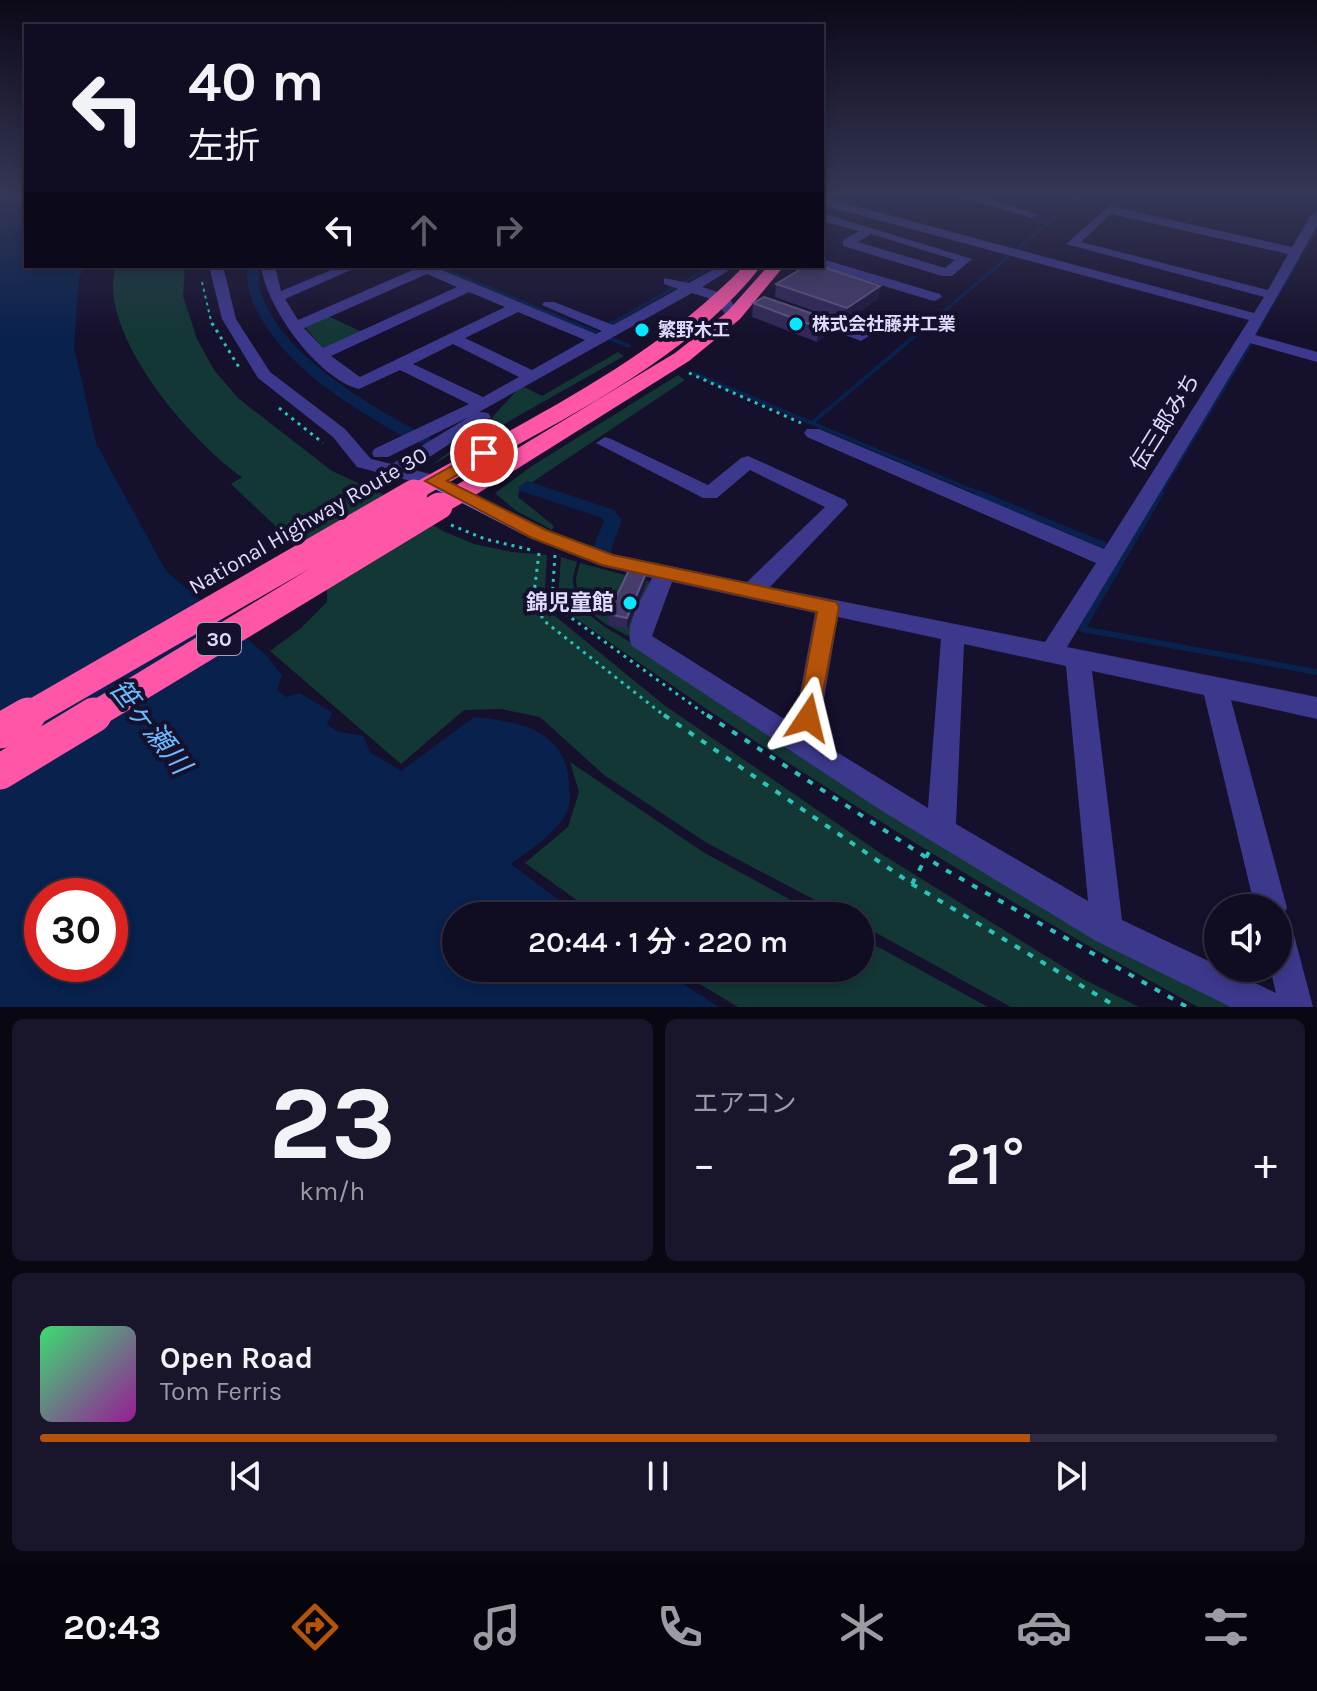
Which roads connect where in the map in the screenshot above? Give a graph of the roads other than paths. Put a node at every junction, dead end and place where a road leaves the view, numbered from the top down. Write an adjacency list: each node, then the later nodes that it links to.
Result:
1 (851, 241): 2 (street)
2 (908, 241)
3 (976, 241): 9 (street)
4 (1075, 241): 7 (street)
5 (1247, 241): 8 (street)
6 (1302, 241): 8 (street, 伝三郎みち)
7 (1072, 244): 9 (street); 22 (street)
8 (1296, 252): 22 (street, 伝三郎みち)
9 (1052, 262): 28 (street)
10 (824, 264): 24 (street)
11 (216, 268): 43 (street)
12 (270, 268): 23 (street)
13 (348, 268): 23 (street)
14 (423, 268): 21 (street); 29 (street)
15 (458, 268): 31 (street)
16 (723, 268): 20 (street)
17 (752, 268): 25 (highway, National Highway Route 30 / 30)
18 (764, 268): 25 (highway)
19 (774, 268): 25 (highway, National Highway Route 30 / 30)
20 (678, 284): 25 (street); 31 (street)
21 (469, 287): 26 (street); 34 (street)
22 (1272, 295): 28 (street, 伝三郎みち)
23 (278, 297): 29 (street)
24 (935, 297)
25 (741, 300): 44 (highway, National Highway Route 30 / 30); 44 (highway, National Highway Route 30 / 30)
26 (517, 307): 31 (street); 33 (street)
27 (793, 311): 30 (street)
28 (1257, 318): 32 (street, 伝三郎みち)
29 (296, 326): 34 (street)
30 (875, 327)
31 (604, 333): 37 (street)
32 (1245, 337): 35 (street); 46 (street, 伝三郎みち)
33 (452, 338): 36 (street); 37 (street)
34 (320, 355): 36 (street)
35 (1317, 357)
36 (400, 364): 39 (street)
37 (531, 376): 38 (street)
38 (503, 393): 39 (street); 43 (street)
39 (483, 404): 42 (street)
40 (813, 433): 46 (street)
41 (605, 443): 48 (street)
42 (381, 453)
43 (395, 471): 44 (street)
44 (438, 493): 45 (street); 54 (highway, National Highway Route 30 / 30, bridge); 56 (highway, National Highway Route 30 / 30, bridge)
45 (540, 539): 47 (street)
46 (1107, 559): 51 (street, 伝三郎みち)
47 (665, 573): 48 (street); 55 (street)
48 (753, 590): 49 (street)
49 (828, 607): 50 (street); 55 (street)
50 (953, 633): 51 (street); 57 (street)
51 (1065, 656): 52 (street); 59 (street)
52 (1215, 687): 53 (street); 58 (street)
53 (1317, 708)
54 (0, 731)
55 (803, 745): 57 (street)
56 (0, 772)
57 (934, 843): 59 (street)
58 (1267, 894)
59 (1107, 930): 61 (street)
60 (1290, 982): 62 (street)
61 (1268, 1007)
62 (1296, 1007)

